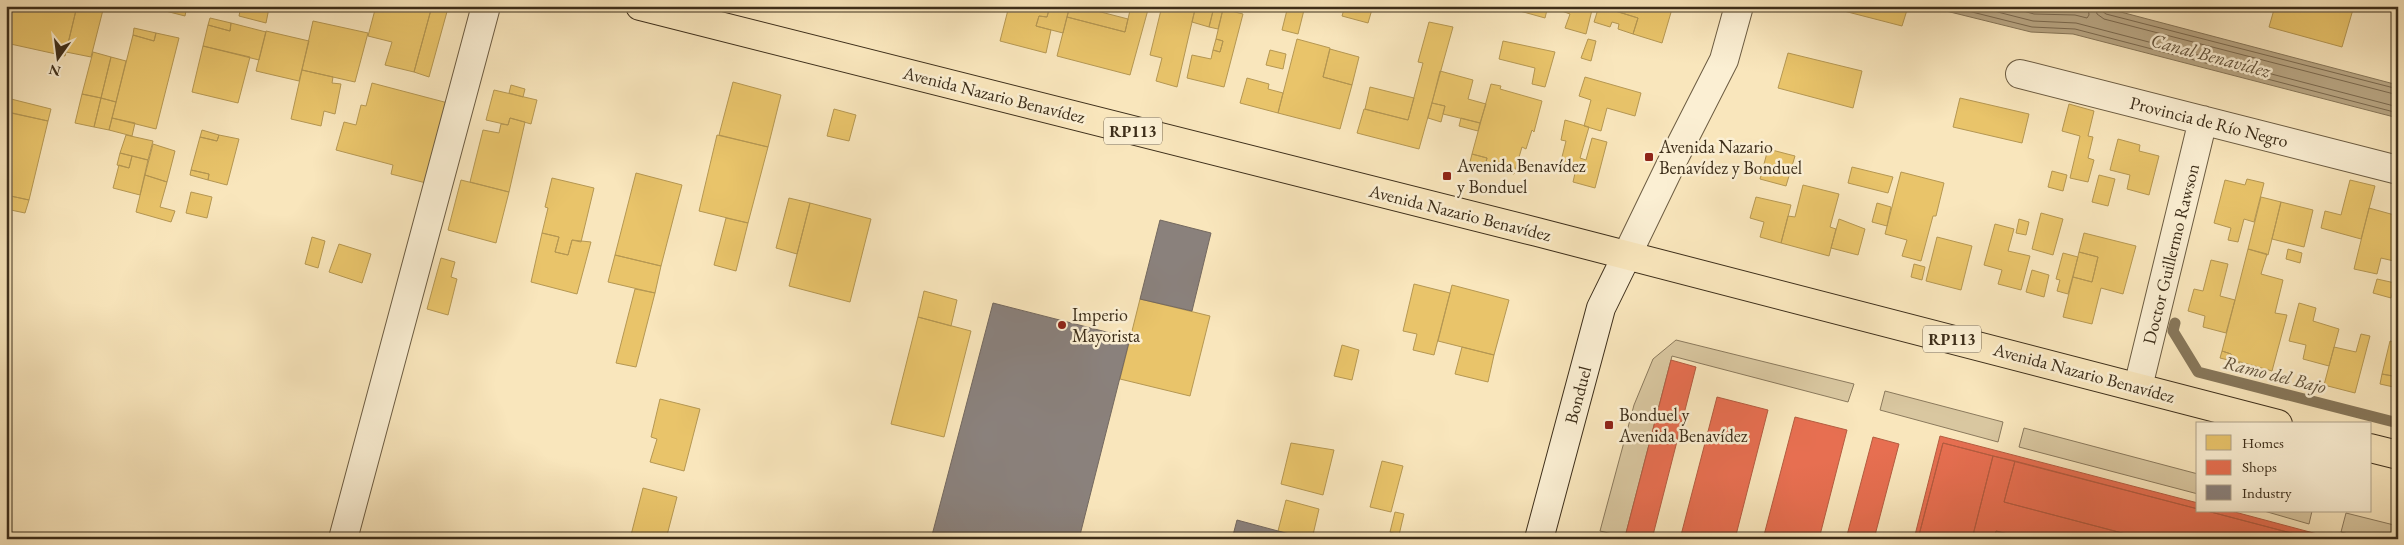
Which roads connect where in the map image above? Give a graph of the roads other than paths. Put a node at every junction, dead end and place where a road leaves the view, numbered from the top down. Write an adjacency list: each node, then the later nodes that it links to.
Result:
1 (486, 6): 12 (street)
2 (640, 6): 7 (main road, Avenida Nazario Benavídez / RP113)
3 (1739, 6): 7 (street, Bonduel)
4 (2020, 74): 5 (street, Provincia de Río Negro)
5 (2203, 120): 6 (street, Provincia de Río Negro); 8 (street, Doctor Guillermo Rawson)
6 (2398, 170)
7 (1627, 255): 8 (main road, Avenida Nazario Benavídez / RP113); 13 (street, Bonduel)
8 (2138, 387): 9 (main road, Avenida Nazario Benavídez / RP113)
9 (2270, 422)
10 (2372, 448): 11 (main road)
11 (2398, 455)
12 (343, 539)
13 (1539, 539)

